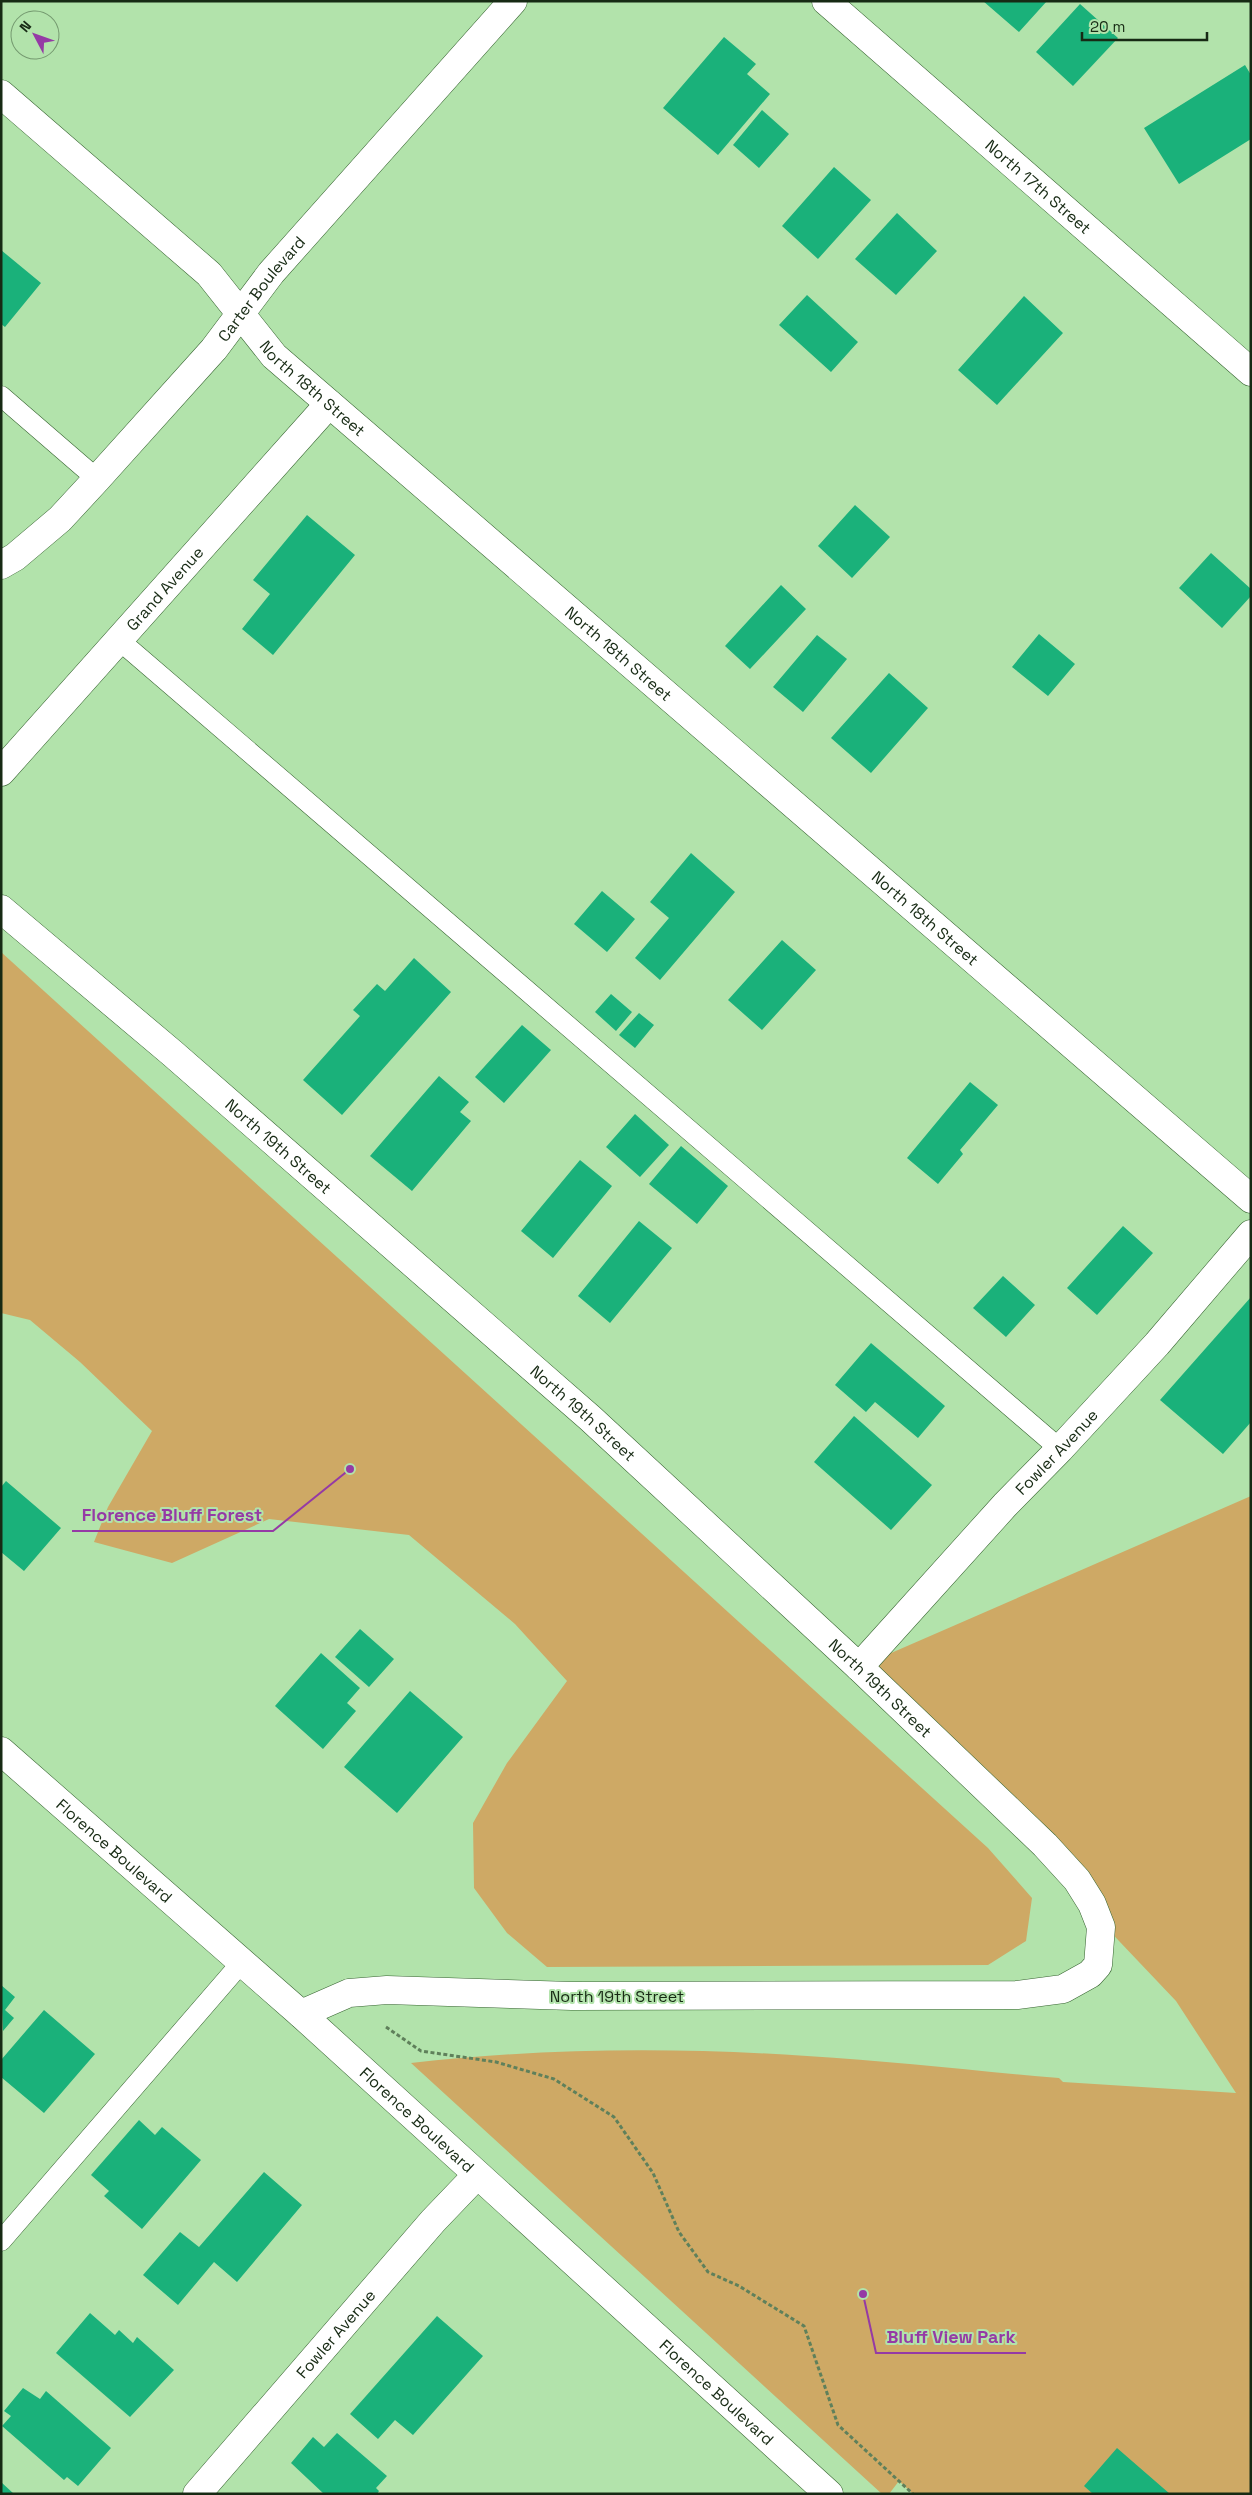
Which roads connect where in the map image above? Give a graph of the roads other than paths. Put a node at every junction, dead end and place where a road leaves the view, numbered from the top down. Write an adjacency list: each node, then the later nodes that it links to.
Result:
1 (513, 1): 4 (street, Carter Boulevard)
2 (826, 1): 5 (street, North 17th Street)
3 (1, 94): 4 (street, North 18th Street)
4 (240, 313): 7 (street, North 18th Street); 8 (street, Carter Boulevard)
5 (1251, 372)
6 (1, 396): 8 (lane)
7 (329, 404): 10 (street, Grand Avenue); 13 (street, North 18th Street)
8 (97, 479): 9 (street, Carter Boulevard)
9 (1, 565)
10 (119, 640): 11 (street, Grand Avenue); 15 (lane)
11 (1, 772)
12 (1, 909): 16 (street, North 19th Street)
13 (1251, 1199)
14 (1251, 1234): 15 (street, Fowler Avenue)
15 (1060, 1449): 16 (street, Fowler Avenue)
16 (859, 1667): 19 (street, North 19th Street)
17 (2, 1754): 18 (street, Florence Boulevard)
18 (242, 1962): 19 (street, Florence Boulevard); 21 (lane)
19 (301, 2014): 20 (street, Florence Boulevard)
20 (477, 2175): 22 (street, Fowler Avenue); 23 (street, Florence Boulevard)
21 (1, 2241)
22 (197, 2494)
23 (829, 2494)

